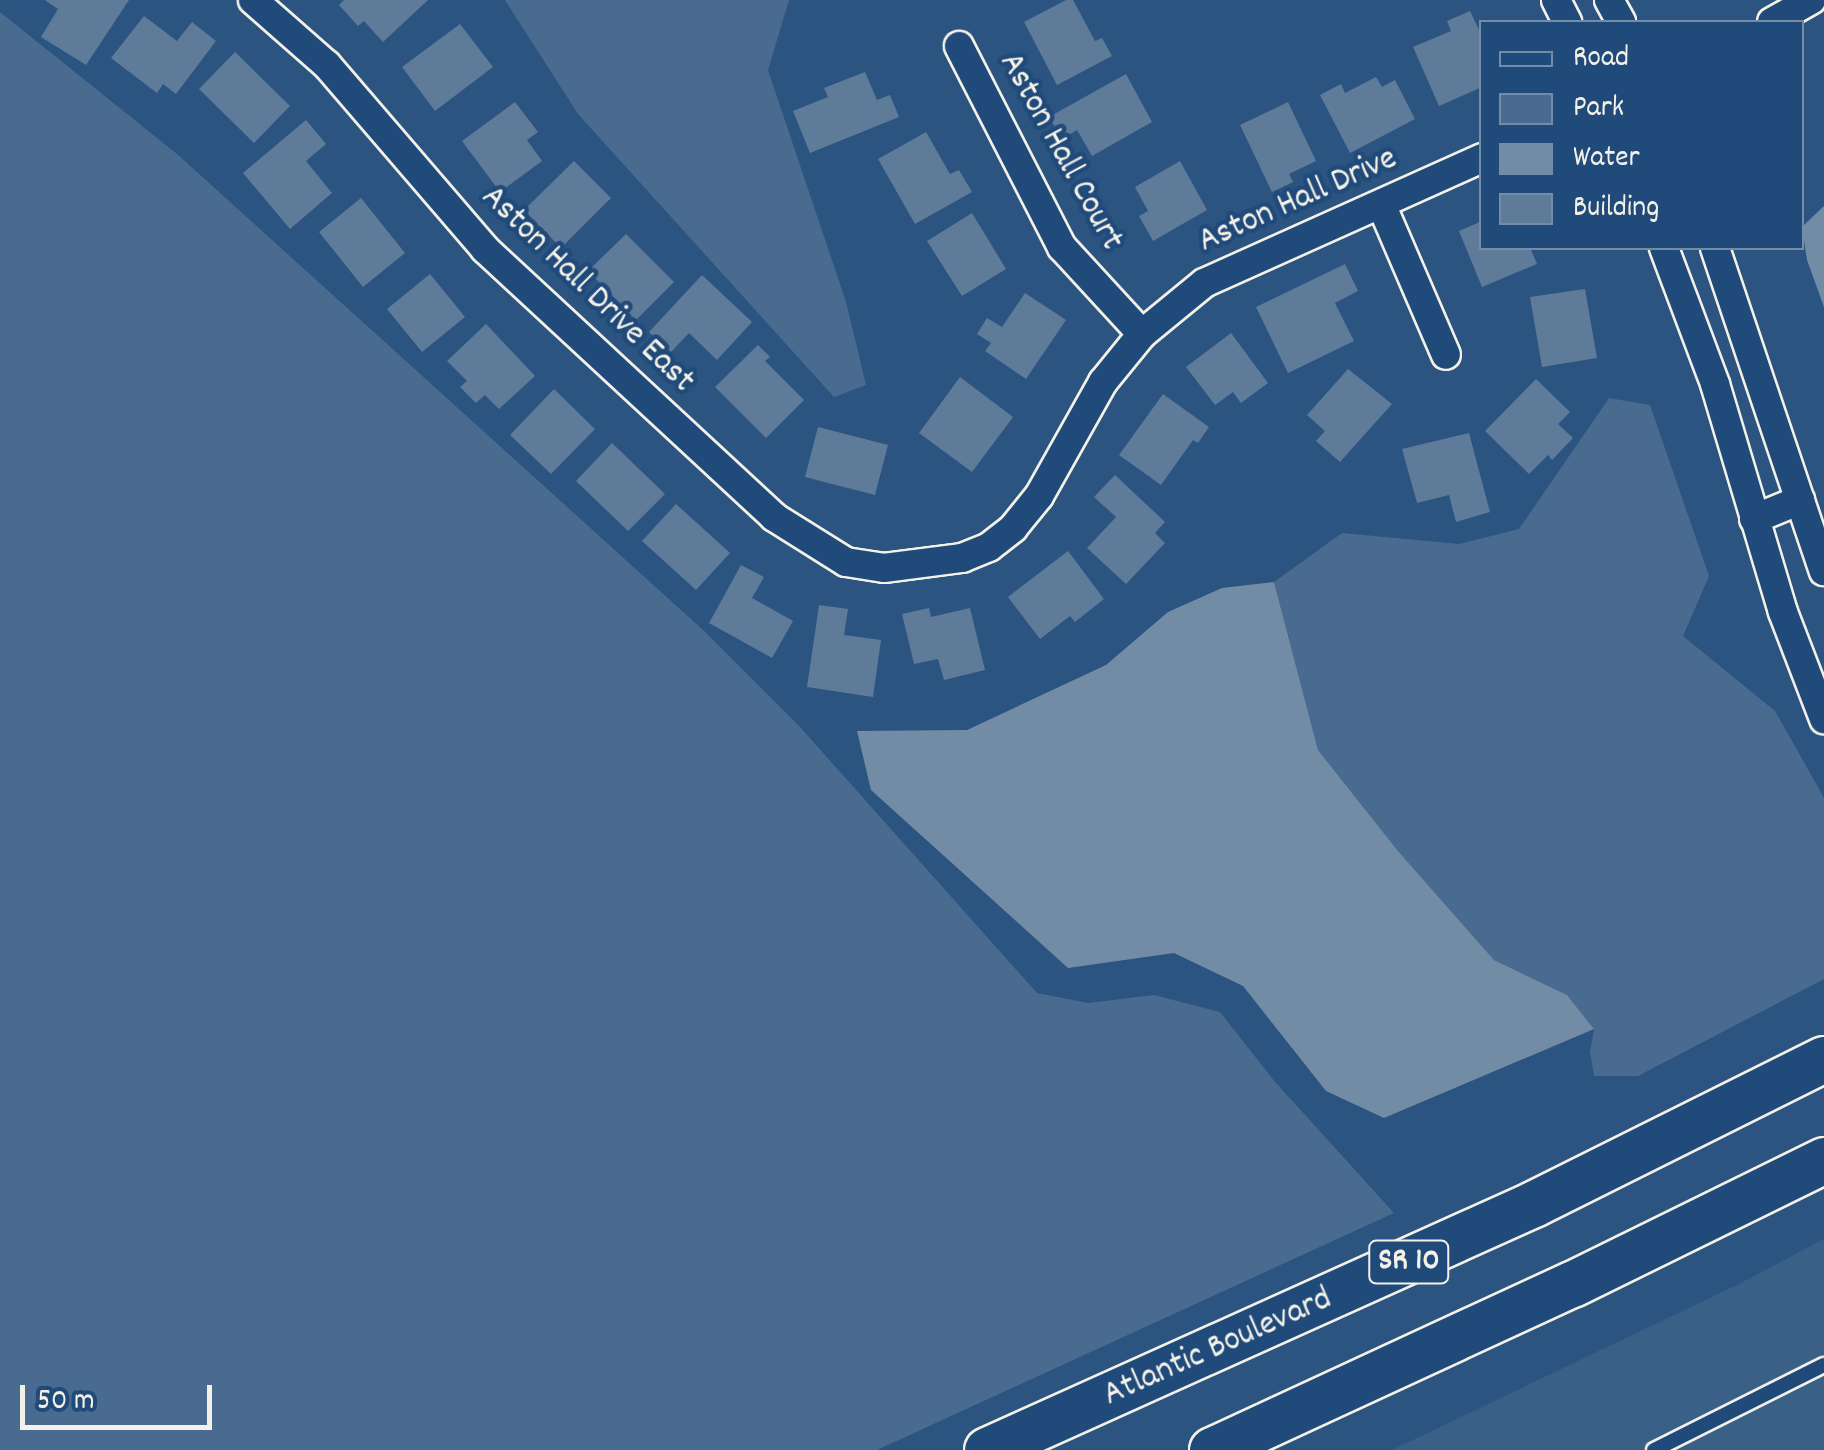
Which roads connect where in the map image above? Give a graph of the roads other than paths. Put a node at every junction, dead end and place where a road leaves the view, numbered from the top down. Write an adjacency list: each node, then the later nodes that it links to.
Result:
1 (253, 0): 13 (street, Aston Hall Drive East)
2 (1811, 0): 3 (street)
3 (1776, 20)
4 (959, 46): 9 (street, Aston Hall Court)
5 (1479, 159): 6 (street, Aston Hall Drive)
6 (1380, 204): 9 (street, Aston Hall Drive); 10 (street)
7 (1665, 250): 12 (street)
8 (1715, 250): 11 (street)
9 (1142, 334): 13 (street, Aston Hall Drive)
10 (1446, 355)
11 (1800, 500): 12 (street); 14 (street)
12 (1754, 518): 15 (street)
13 (911, 567)
14 (1824, 571)
15 (1824, 719)
16 (1824, 1058): 19 (highway, Atlantic Boulevard / SR 10)
17 (1824, 1160): 20 (highway, SR 10)
18 (1824, 1364): 21 (lane)
19 (988, 1450)
20 (1212, 1450)
21 (1654, 1450)

